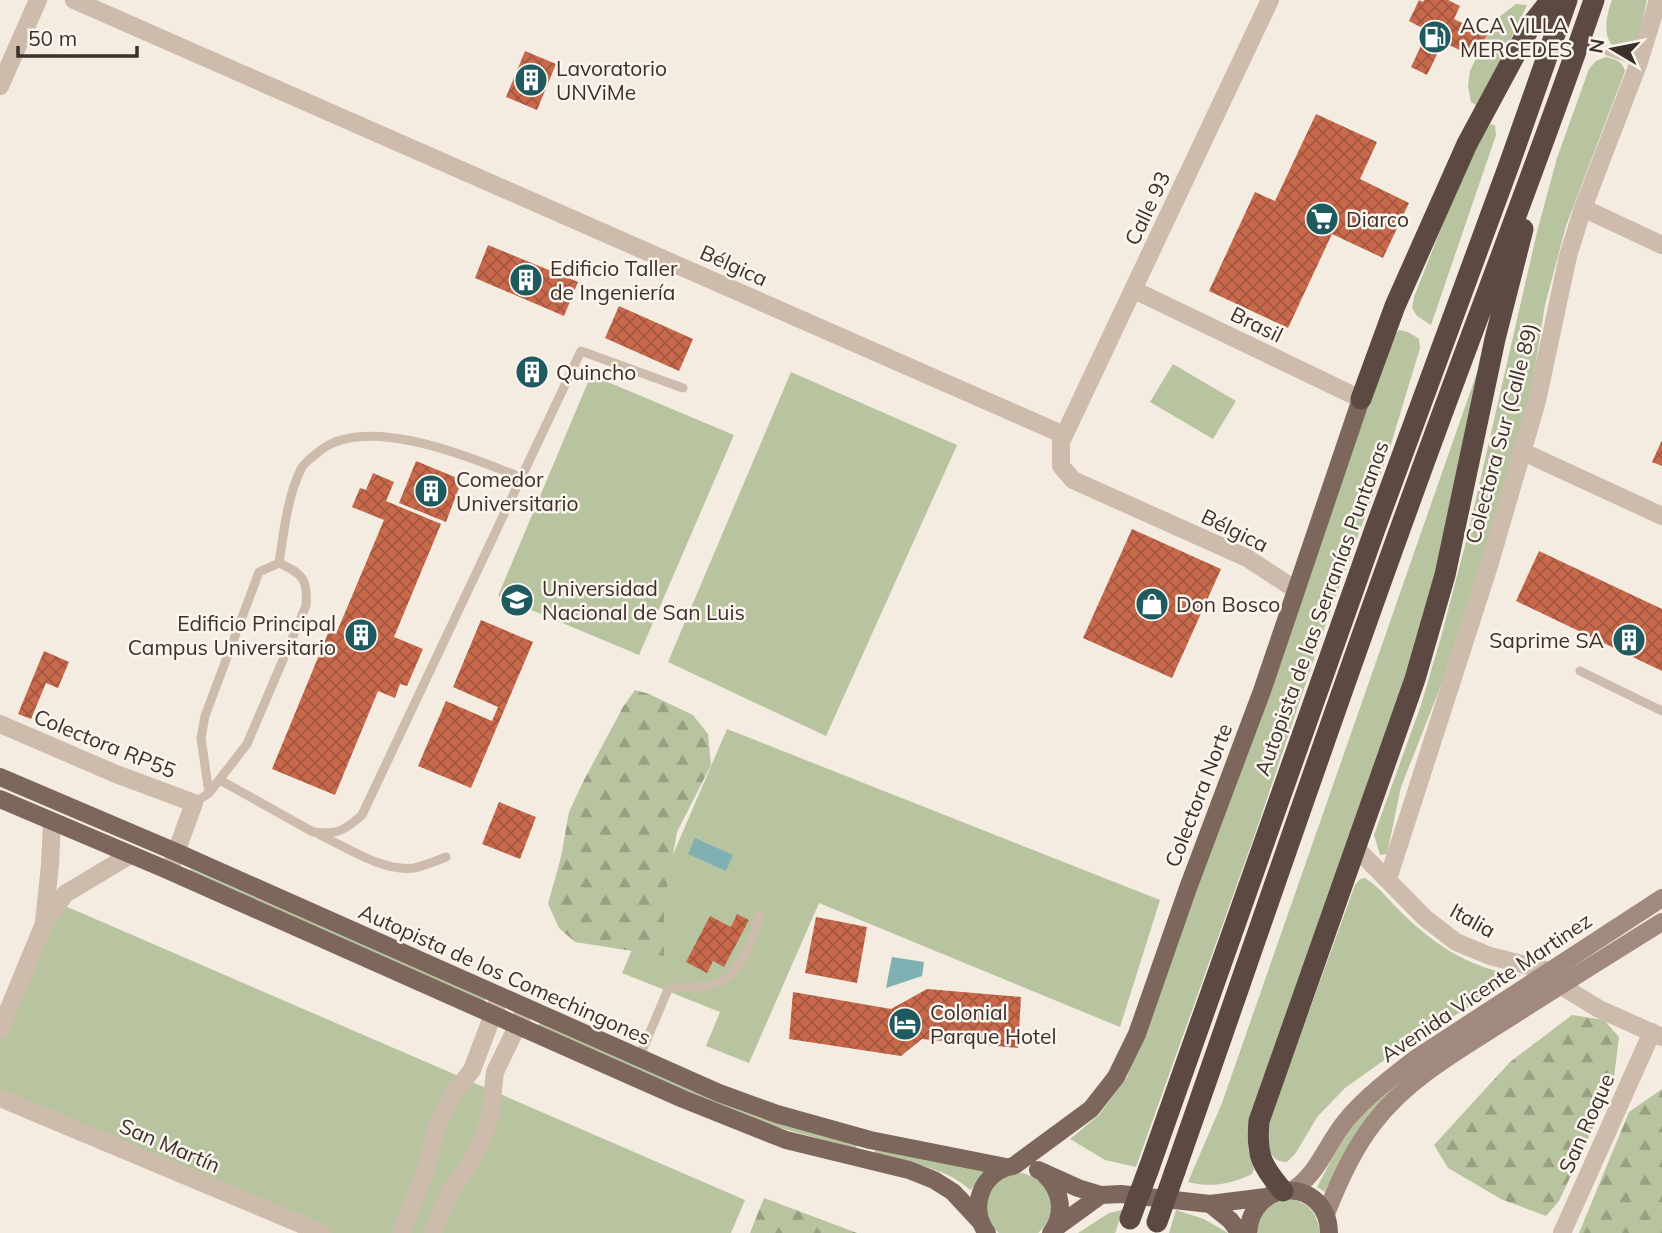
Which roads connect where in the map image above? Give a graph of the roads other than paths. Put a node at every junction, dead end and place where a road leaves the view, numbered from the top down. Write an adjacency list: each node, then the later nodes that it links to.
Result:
1 (38, 0): 10 (street)
2 (74, 0): 17 (street, Bélgica)
3 (1270, 0): 14 (street, Calle 93)
4 (1551, 0): 16 (highway)
5 (1567, 0): 57 (highway, Autopista de las Serranías Puntanas, bridge)
6 (1594, 0): 8 (highway)
7 (1658, 0): 9 (street, Colectora Sur (Calle 89))
8 (1580, 41): 9 (lane); 11 (highway)
9 (1639, 62): 12 (street, Colectora Sur (Calle 89))
10 (0, 86)
11 (1549, 131): 32 (highway); 60 (highway, bridge)
12 (1583, 208): 13 (street); 18 (street, Colectora Sur (Calle 89))
13 (1662, 245)
14 (1133, 290): 16 (street, Brasil); 17 (street, Calle 93)
15 (682, 388): 19 (lane)
16 (1361, 399): 22 (main road, Colectora Norte)
17 (1064, 435): 22 (street, Bélgica)
18 (1521, 451): 20 (street); 37 (street, Colectora Sur (Calle 89))
19 (520, 477): 21 (lane); 31 (lane)
20 (1662, 516)
21 (279, 563): 27 (lane); 28 (lane)
22 (1296, 590): 52 (main road, Colectora Norte)
23 (1580, 671): 24 (lane)
24 (1662, 711)
25 (0, 724): 28 (street, Colectora RP55)
26 (0, 777): 33 (main road, Autopista de los Comechingones)
27 (220, 780): 28 (lane); 31 (lane)
28 (201, 798): 33 (street)
29 (0, 799): 30 (main road, Autopista de los Comechingones)
30 (52, 822): 34 (main road, Autopista de los Comechingones); 41 (street)
31 (313, 832): 35 (lane)
32 (1355, 847): 37 (street, Italia); 54 (highway)
33 (176, 852): 36 (street); 44 (main road, Autopista de los Comechingones)
34 (130, 855): 36 (main road, Autopista de los Comechingones); 41 (street)
35 (446, 857)
36 (169, 871): 46 (main road, Autopista de los Comechingones)
37 (1388, 879): 42 (street, Italia)
38 (1662, 898): 42 (main road, Avenida Vicente Martinez)
39 (760, 915): 50 (lane)
40 (1662, 922): 43 (main road, Avenida Vicente Martinez)
41 (43, 926): 48 (street)
42 (1549, 971): 43 (street); 54 (main road, Avenida Vicente Martinez)
43 (1560, 985): 49 (street); 58 (main road, Avenida Vicente Martinez)
44 (500, 996): 45 (main road, Autopista de los Comechingones); 46 (street)
45 (526, 1008): 47 (street); 50 (main road, Autopista de los Comechingones)
46 (492, 1015): 47 (main road, Autopista de los Comechingones); 63 (street)
47 (517, 1027): 59 (main road, Autopista de los Comechingones); 64 (street)
48 (0, 1030)
49 (1657, 1035): 67 (street, San Roque)
50 (639, 1058): 52 (main road, Autopista de los Comechingones)
51 (0, 1098): 62 (street, San Martín)
52 (1011, 1166): 53 (main road, Autopista de los Comechingones); 59 (main road, Colectora Norte)
53 (1038, 1170): 55 (main road, Autopista de los Comechingones); 61 (main road)
54 (1281, 1193): 56 (main road, Autopista de los Comechingones); 58 (main road); 66 (main road)
55 (1101, 1195): 56 (main road, Autopista de los Comechingones); 61 (main road)
56 (1210, 1204): 65 (main road)
57 (1128, 1226)
58 (1331, 1226)
59 (984, 1227)
60 (1155, 1227)
61 (1052, 1231)
62 (322, 1233)
63 (401, 1233)
64 (432, 1233)
65 (1240, 1233)
66 (1248, 1233)
67 (1562, 1233)

